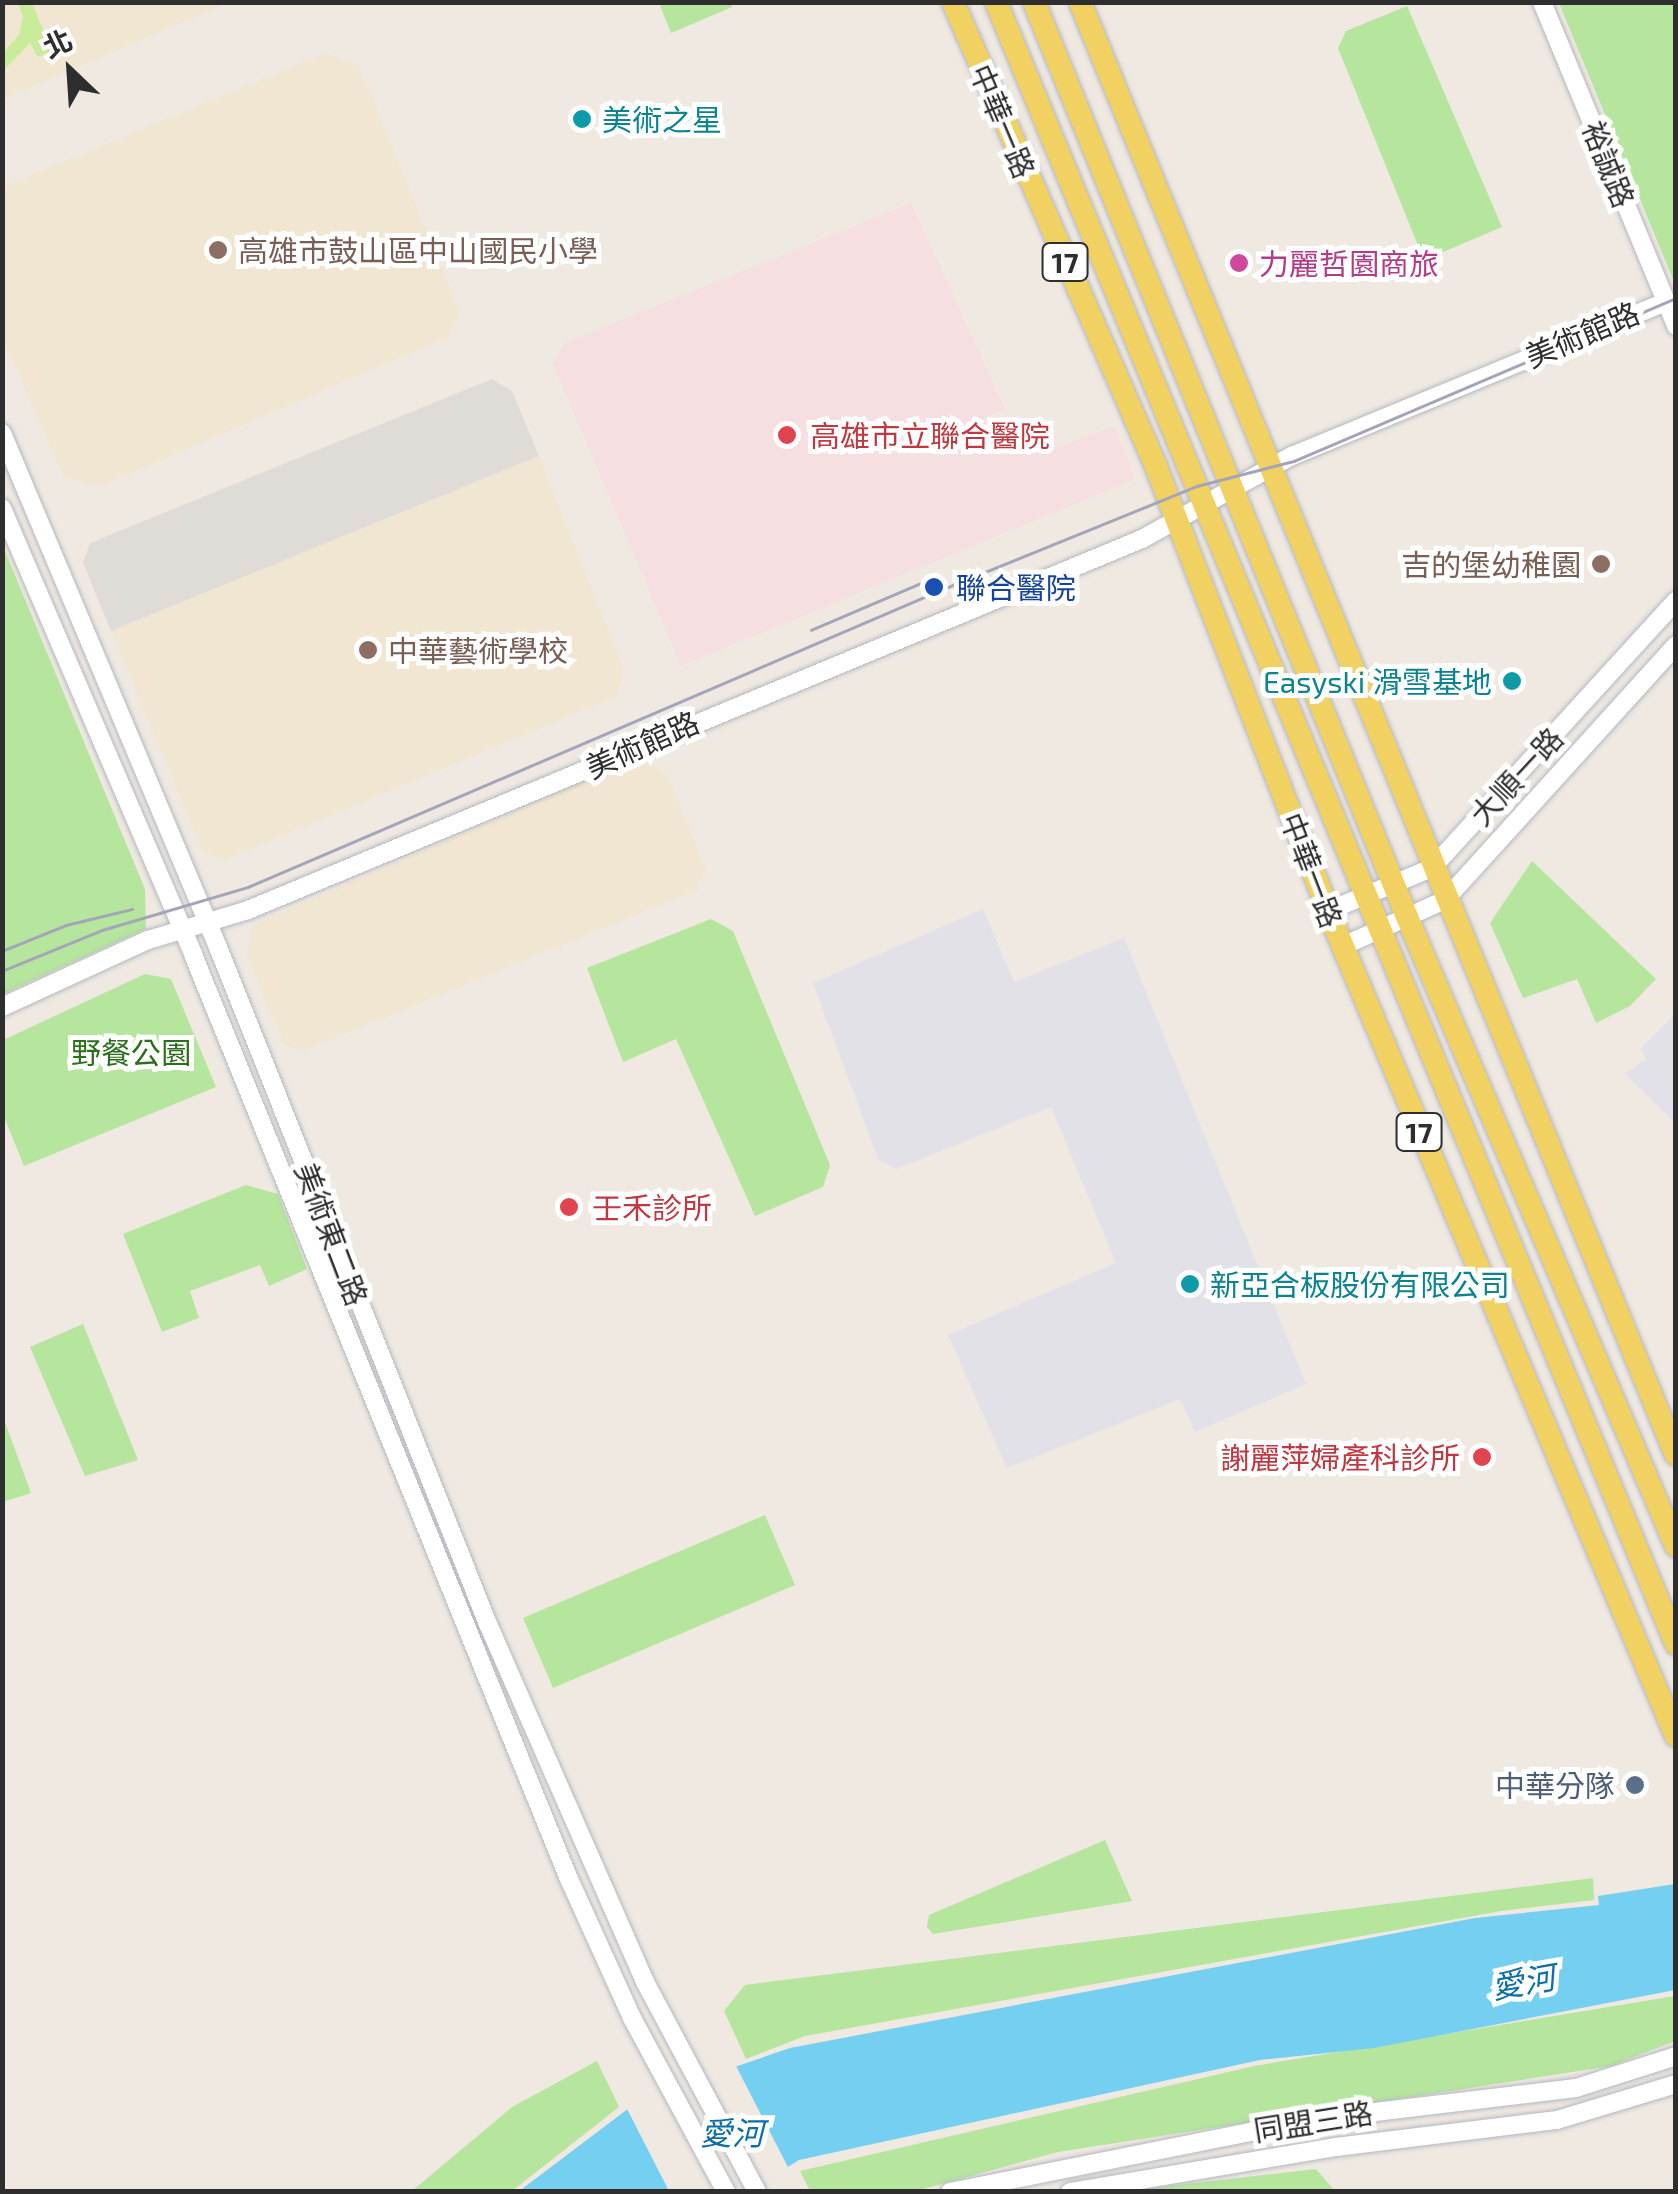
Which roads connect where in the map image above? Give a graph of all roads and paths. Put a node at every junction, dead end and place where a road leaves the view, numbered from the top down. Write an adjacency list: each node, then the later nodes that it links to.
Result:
1 (954, 2): 13 (main road, 中華一路 / 17)
2 (996, 2): 11 (main road, 中華一路 / 17)
3 (1034, 2): 10 (main road, 17)
4 (1080, 2): 9 (main road)
5 (1542, 2): 6 (street, 裕誠路)
6 (1665, 302): 7 (street, 裕誠路); 9 (street, 美術館路)
7 (1676, 326)
8 (2, 433): 22 (street, 美術東二路)
9 (1275, 466): 10 (street, 美術館路); 16 (main road)
10 (1237, 488): 11 (street, 美術館路); 17 (main road, 17)
11 (1206, 506): 13 (street, 美術館路); 18 (main road, 中華一路 / 17)
12 (2, 508): 24 (street, 美術東二路)
13 (1178, 522): 20 (main road, 中華一路 / 17); 22 (street, 美術館路)
14 (1676, 601): 16 (street, 大順一路)
15 (1676, 645): 19 (street, 大順一路)
16 (1432, 868): 17 (street, 大順一路); 19 (main road)
17 (1393, 884): 18 (street, 大順一路); 21 (main road, 17)
18 (1364, 896): 20 (street, 大順一路); 23 (main road, 中華一路 / 17)
19 (1445, 900): 21 (street, 大順一路); 27 (main road)
20 (1328, 911): 25 (main road, 中華一路 / 17)
21 (1407, 918): 23 (street, 大順一路); 28 (main road, 17)
22 (209, 925): 24 (street, 美術館路); 34 (street, 美術東二路)
23 (1379, 930): 25 (street, 大順一路); 29 (main road, 中華一路 / 17)
24 (183, 932): 26 (street, 美術館路); 33 (street, 美術東二路)
25 (1342, 946): 30 (main road, 中華一路 / 17)
26 (2, 1007)
27 (1676, 1455)
28 (1676, 1546)
29 (1676, 1644)
30 (1676, 1736)
31 (1676, 2056): 35 (street, 同盟三路)
32 (1676, 2084): 36 (street, 同盟三路)
33 (726, 2192)
34 (757, 2192)
35 (950, 2192)
36 (1070, 2192)

